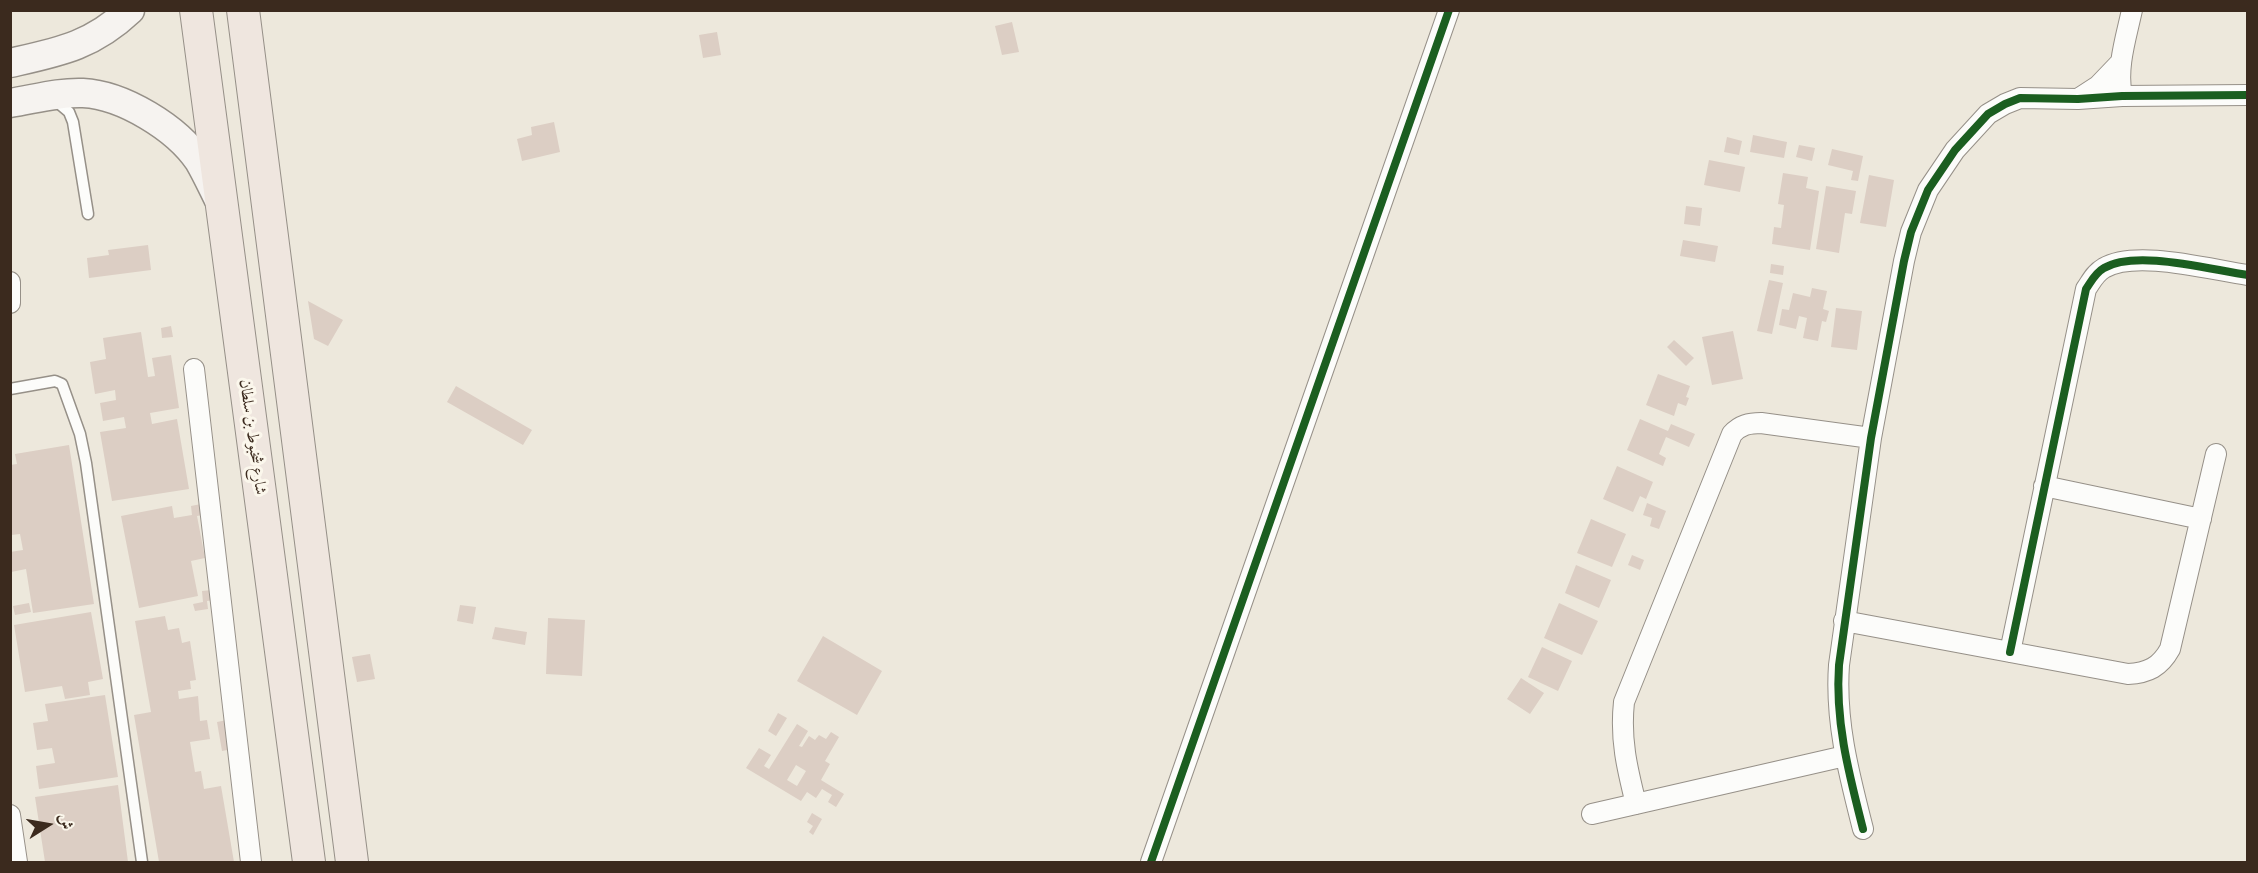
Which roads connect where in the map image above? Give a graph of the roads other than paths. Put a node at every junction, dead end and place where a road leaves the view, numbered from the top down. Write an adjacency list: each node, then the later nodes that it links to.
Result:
1 (130, 10): 7 (street)
2 (196, 10): 13 (main road, شارع شخبوط بن سلطان)
3 (243, 10): 35 (main road)
4 (1449, 10): 36 (street)
5 (2132, 10): 6 (street)
6 (2121, 62): 10 (street); 11 (street)
7 (10, 63)
8 (2247, 94): 10 (street)
9 (47, 96): 12 (street); 13 (street); 14 (lane)
10 (2122, 96): 11 (street)
11 (2078, 99): 20 (street)
12 (10, 103)
13 (221, 204): 34 (main road, شارع شخبوط بن سلطان)
14 (88, 214)
15 (2247, 276): 22 (street)
16 (10, 282): 17 (street)
17 (10, 303)
18 (194, 369): 33 (street)
19 (10, 389): 32 (lane)
20 (1871, 438): 24 (street); 27 (street)
21 (2216, 454): 23 (street)
22 (2044, 486): 23 (street); 25 (street)
23 (2200, 519): 25 (street)
24 (1844, 621): 25 (street); 26 (street)
25 (2010, 652)
26 (1845, 756): 27 (street); 30 (street)
27 (1636, 804): 28 (street)
28 (1592, 814)
29 (10, 815): 31 (street)
30 (1863, 829)
31 (17, 862)
32 (142, 862)
33 (251, 862)
34 (309, 862)
35 (352, 862)
36 (1151, 862)

